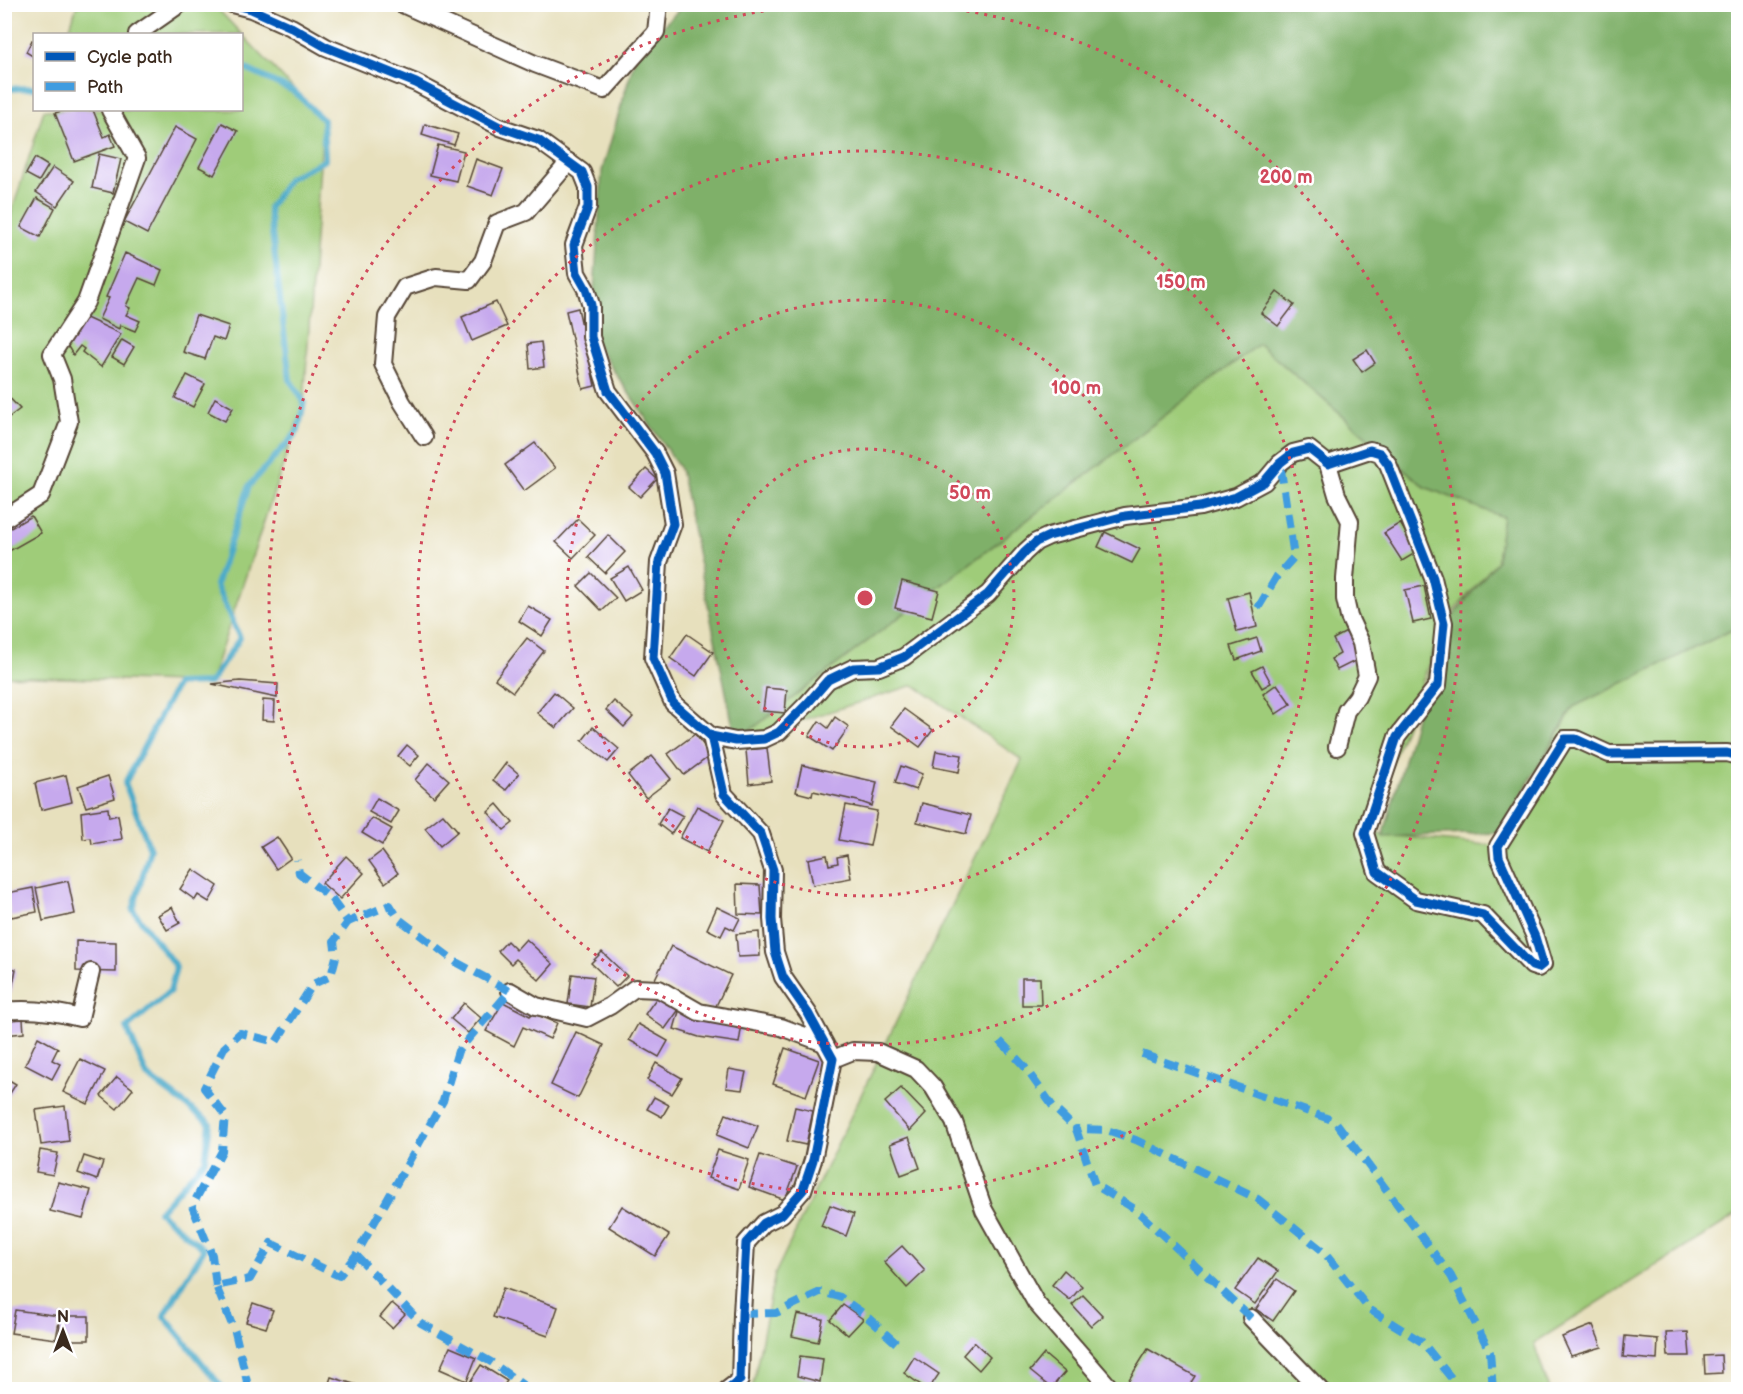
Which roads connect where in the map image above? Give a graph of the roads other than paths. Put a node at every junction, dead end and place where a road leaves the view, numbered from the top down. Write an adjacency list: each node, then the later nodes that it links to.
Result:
1 (180, 4): 5 (street)
2 (232, 4): 7 (street)
3 (402, 4): 4 (street)
4 (659, 4)
5 (138, 33)
6 (112, 111): 10 (street)
7 (569, 162): 8 (street); 11 (street)
8 (424, 437)
9 (1328, 464): 11 (street); 12 (street); 13 (street)
10 (4, 519)
11 (711, 736): 17 (street)
12 (1337, 747)
13 (1738, 756)
14 (91, 972): 16 (street)
15 (510, 992): 17 (street)
16 (4, 1011)
17 (824, 1043): 18 (street)
18 (833, 1059): 20 (street); 21 (street)
19 (1251, 1318): 22 (street)
20 (727, 1389)
21 (1112, 1389)
22 (1320, 1389)

